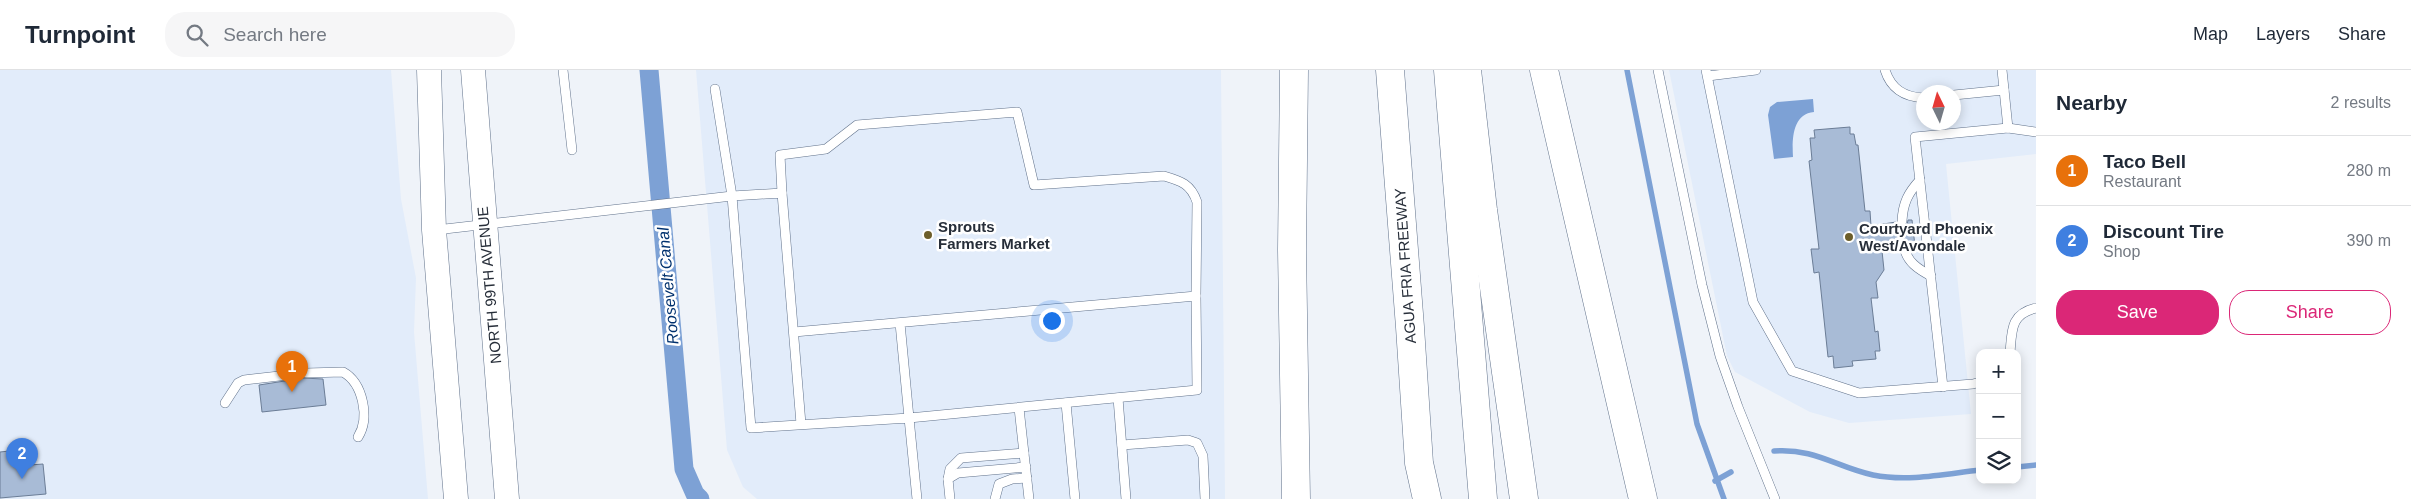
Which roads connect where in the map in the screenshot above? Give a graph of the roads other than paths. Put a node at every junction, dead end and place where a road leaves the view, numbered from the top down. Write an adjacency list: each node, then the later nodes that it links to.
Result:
1 (428, 70): 26 (main road)
2 (473, 70): 25 (main road, NORTH 99TH AVENUE)
3 (564, 70): 20 (lane)
4 (1294, 70): 60 (highway)
5 (1390, 70): 47 (highway, AGUA FRIA FREEWAY)
6 (1448, 70): 63 (highway)
7 (1467, 70): 64 (highway)
8 (1544, 70): 65 (highway)
9 (1658, 70): 66 (lane)
10 (1756, 70): 13 (lane)
11 (1885, 70): 17 (lane)
12 (2002, 70): 15 (lane)
13 (1707, 73): 37 (lane)
14 (715, 89): 23 (lane)
15 (2004, 90): 16 (lane); 18 (lane)
16 (1961, 94)
17 (1916, 97)
18 (2008, 128): 19 (lane); 21 (lane)
19 (2036, 132)
20 (572, 150)
21 (1920, 180): 24 (lane); 28 (lane)
22 (782, 193): 23 (lane); 29 (lane); 32 (lane)
23 (732, 196): 25 (lane); 43 (lane)
24 (1902, 221)
25 (484, 224): 26 (lane); 52 (main road, NORTH 99TH AVENUE)
26 (434, 230): 51 (main road)
27 (1904, 247): 28 (lane)
28 (1930, 276): 37 (lane)
29 (1196, 296): 31 (lane); 38 (lane)
30 (2036, 308): 33 (lane)
31 (900, 323): 32 (lane); 42 (lane)
32 (794, 332): 43 (lane)
33 (2010, 349)
34 (306, 373): 44 (lane)
35 (288, 375): 39 (lane)
36 (1976, 383): 37 (lane)
37 (1943, 387)
38 (1118, 398): 40 (lane); 45 (lane)
39 (225, 403)
40 (1066, 403): 41 (lane); 57 (lane)
41 (1019, 408): 42 (lane); 46 (lane)
42 (909, 418): 43 (lane); 53 (lane)
43 (801, 424)
44 (358, 438)
45 (1122, 445): 58 (lane); 59 (lane)
46 (1024, 453): 48 (lane); 50 (lane)
47 (1419, 463): 61 (highway); 62 (highway)
48 (1026, 467): 49 (lane); 50 (lane)
49 (1027, 478): 55 (lane); 56 (lane)
50 (948, 479): 54 (lane)
51 (456, 499)
52 (507, 499)
53 (917, 499)
54 (950, 499)
55 (995, 499)
56 (1029, 499)
57 (1075, 499)
58 (1126, 499)
59 (1205, 499)
60 (1296, 499)
61 (1414, 499)
62 (1428, 499)
63 (1483, 499)
64 (1524, 499)
65 (1643, 499)
66 (1775, 499)

